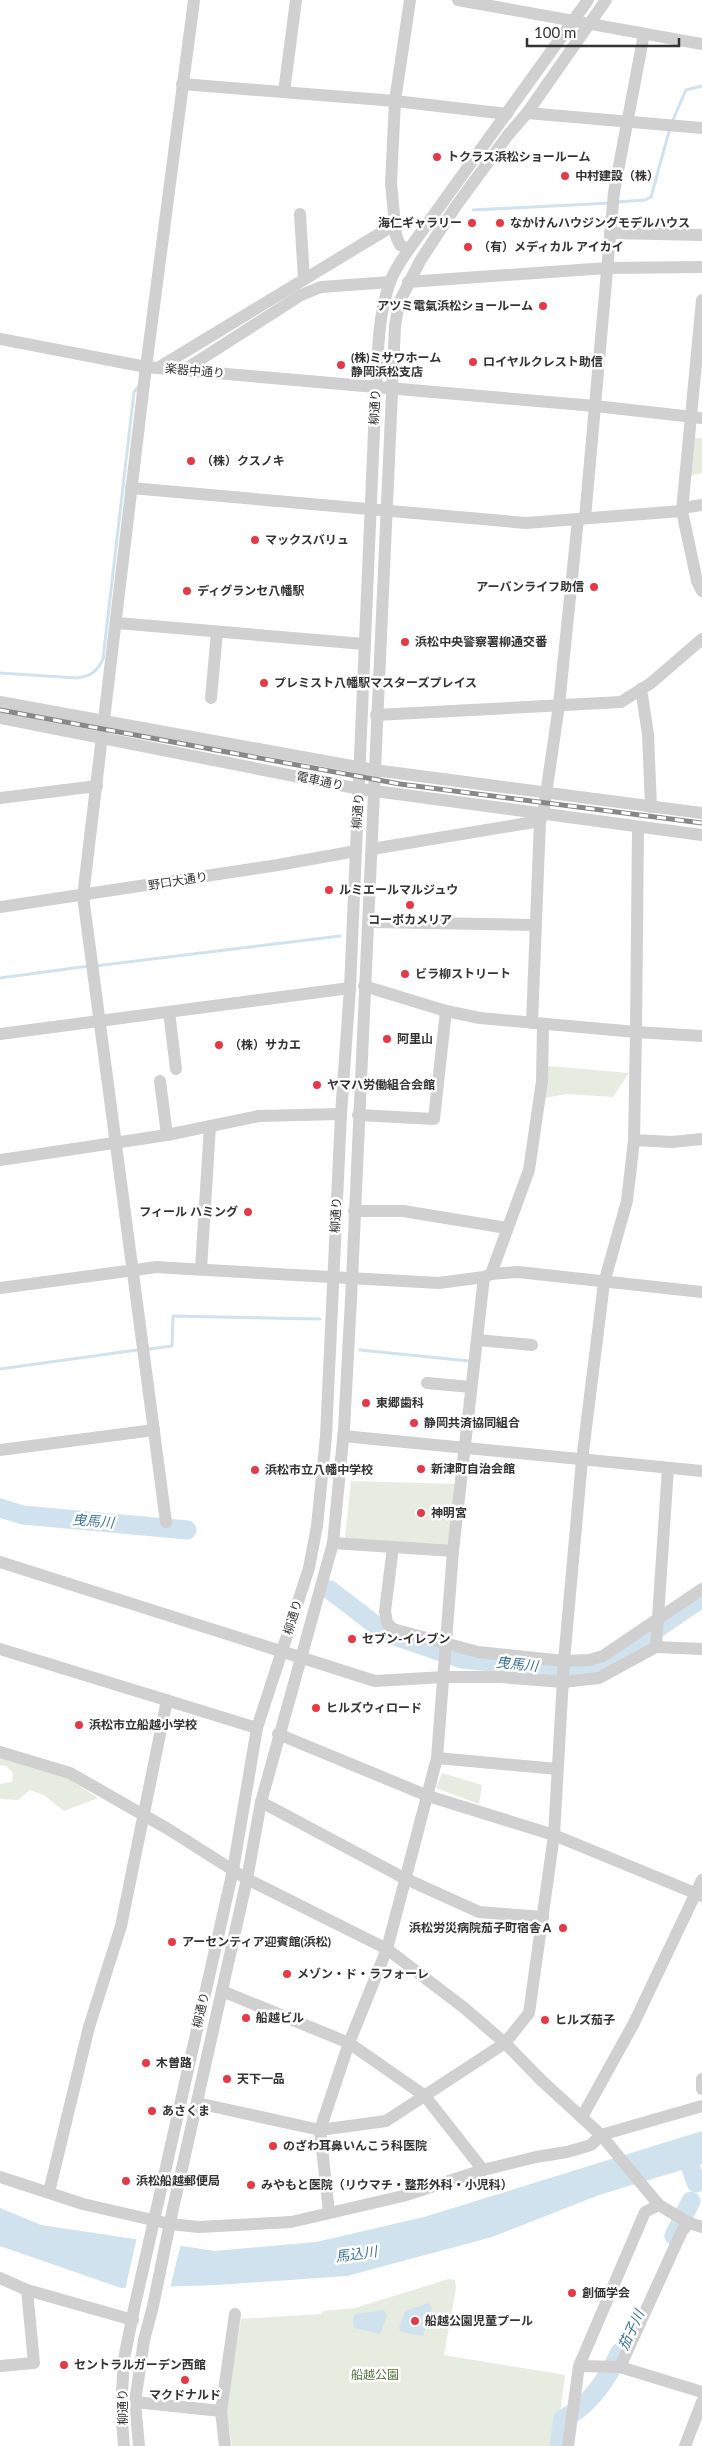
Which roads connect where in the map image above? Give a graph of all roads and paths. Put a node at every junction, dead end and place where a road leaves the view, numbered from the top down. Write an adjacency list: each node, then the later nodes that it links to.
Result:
1 (194, 0): 12 (street)
2 (296, 0): 13 (street)
3 (410, 0): 14 (street)
4 (458, 0): 7 (street)
5 (588, 0): 8 (street, 柳通り)
6 (606, 0): 9 (street, 柳通り)
7 (510, 4): 8 (street)
8 (572, 21): 9 (street); 16 (street, 柳通り)
9 (589, 24): 10 (street); 15 (street, 柳通り)
10 (644, 34): 11 (street); 17 (street)
11 (702, 44)
12 (182, 84): 13 (street); 32 (street)
13 (284, 92): 14 (street)
14 (395, 101): 16 (street); 20 (street)
15 (527, 113): 17 (street); 28 (street, 柳通り)
16 (507, 114): 23 (street, 柳通り)
17 (626, 121): 18 (street); 21 (street)
18 (702, 128)
19 (300, 214): 26 (street)
20 (394, 225): 23 (street); 26 (street)
21 (610, 233): 22 (street); 25 (street)
22 (702, 235)
23 (408, 250): 27 (street, 柳通り)
24 (702, 267): 25 (street)
25 (607, 268): 28 (street); 35 (street)
26 (304, 279): 32 (street)
27 (390, 282): 31 (street); 33 (street, 柳通り)
28 (408, 282): 34 (street, 柳通り)
29 (702, 300): 36 (street)
30 (0, 339): 32 (street, 楽器中通り)
31 (184, 370): 32 (street, 楽器中通り); 33 (street, 楽器中通り)
32 (148, 374): 37 (street)
33 (376, 386): 34 (street, 楽器中通り); 39 (street, 柳通り)
34 (392, 388): 35 (street, 楽器中通り); 40 (street, 柳通り)
35 (595, 406): 36 (street, 楽器中通り); 42 (street)
36 (697, 417): 41 (street)
37 (131, 488): 39 (street); 45 (street)
38 (702, 505): 41 (street)
39 (370, 509): 40 (street); 48 (street, 柳通り)
40 (386, 510): 42 (street); 53 (street, 柳通り)
41 (682, 510): 42 (street); 43 (street)
42 (581, 518): 52 (street)
43 (698, 564): 44 (street)
44 (702, 591)
45 (116, 623): 46 (street); 55 (street)
46 (218, 632): 48 (street); 50 (street)
47 (702, 639): 49 (street)
48 (364, 644): 57 (street, 柳通り)
49 (642, 689): 52 (street); 64 (street)
50 (211, 698)
51 (0, 702): 55 (street, 電車通り)
52 (559, 705): 53 (street); 62 (street)
53 (376, 716): 58 (street, 柳通り)
54 (0, 718): 56 (street, 電車通り)
55 (104, 719): 56 (street); 57 (street, 電車通り)
56 (102, 739): 59 (street); 60 (street, 電車通り)
57 (359, 768): 58 (street, 電車通り); 60 (street, 柳通り)
58 (374, 770): 61 (street, 柳通り); 62 (street, 電車通り)
59 (97, 786): 63 (street); 71 (street)
60 (360, 789): 61 (street, 電車通り); 70 (street, 柳通り)
61 (373, 790): 66 (street, 電車通り); 69 (street, 柳通り)
62 (546, 793): 64 (street, 電車通り); 66 (street)
63 (0, 798)
64 (651, 807): 65 (street, 電車通り)
65 (702, 813)
66 (542, 818): 67 (street, 電車通り); 69 (street); 74 (street)
67 (638, 827): 68 (street, 電車通り); 81 (street)
68 (702, 835)
69 (372, 849): 73 (street, 柳通り)
70 (356, 850): 71 (street, 野口大通り); 76 (street, 柳通り)
71 (83, 896): 72 (street, 野口大通り); 79 (street)
72 (0, 907)
73 (369, 922): 74 (street); 75 (street, 柳通り)
74 (535, 925): 80 (street)
75 (364, 986): 77 (street); 87 (street, 柳通り)
76 (350, 988): 78 (street); 86 (street, 柳通り)
77 (446, 1011): 80 (street); 87 (street)
78 (169, 1012): 79 (street); 84 (street)
79 (100, 1021): 82 (street); 92 (street)
80 (538, 1024): 81 (street); 95 (street)
81 (636, 1032): 83 (street); 91 (street)
82 (0, 1034)
83 (702, 1036)
84 (176, 1069)
85 (160, 1081): 89 (street)
86 (341, 1114): 88 (street); 99 (street, 柳通り)
87 (358, 1116): 94 (street, 柳通り)
88 (210, 1126): 89 (street); 96 (street)
89 (167, 1136): 92 (street)
90 (702, 1139): 91 (street)
91 (634, 1140): 101 (street)
92 (116, 1144): 93 (street); 97 (street)
93 (0, 1160)
94 (354, 1211): 95 (street); 100 (street, 柳通り)
95 (508, 1228): 98 (street)
96 (201, 1269): 97 (street); 99 (street)
97 (133, 1271): 102 (street); 108 (street)
98 (488, 1275): 100 (street); 101 (street); 104 (street)
99 (333, 1278): 100 (street); 126 (street, 柳通り)
100 (352, 1280): 109 (street, 柳通り)
101 (604, 1283): 103 (street); 112 (street)
102 (0, 1288)
103 (702, 1292)
104 (477, 1340): 105 (street); 107 (street)
105 (532, 1345)
106 (427, 1383): 107 (street)
107 (471, 1387): 110 (street)
108 (154, 1430): 111 (street); 115 (street)
109 (343, 1436): 110 (street); 116 (street, 柳通り)
110 (464, 1448): 112 (street); 118 (street)
111 (0, 1450)
112 (582, 1460): 113 (street); 128 (street)
113 (668, 1468): 114 (street); 121 (street)
114 (702, 1471)
115 (166, 1522)
116 (333, 1543): 117 (street); 127 (street, 柳通り)
117 (393, 1547): 118 (street); 124 (street)
118 (453, 1551): 124 (street)
119 (0, 1562): 126 (street)
120 (702, 1589): 121 (street)
121 (658, 1620): 122 (street); 128 (street)
122 (656, 1643): 125 (street); 128 (street)
123 (0, 1649): 130 (street)
124 (447, 1649): 128 (street); 129 (street)
125 (702, 1649)
126 (283, 1650): 127 (street); 131 (street, 柳通り)
127 (301, 1657): 129 (street); 132 (street, 柳通り)
128 (563, 1671): 129 (street); 135 (street)
129 (444, 1677): 134 (street)
130 (167, 1700): 131 (street); 138 (street)
131 (257, 1728): 140 (street, 柳通り)
132 (278, 1734): 136 (street); 137 (street, 柳通り)
133 (0, 1752): 138 (street)
134 (438, 1758): 135 (street); 136 (street)
135 (557, 1769): 139 (street)
136 (428, 1796): 139 (street); 141 (street)
137 (261, 1802): 141 (street); 142 (street, 柳通り)
138 (144, 1815): 140 (street); 160 (street)
139 (554, 1835): 144 (street); 145 (street)
140 (233, 1870): 142 (street); 164 (street, 柳通り)
141 (404, 1878): 145 (street); 146 (street)
142 (247, 1879): 146 (street); 147 (street, 柳通り)
143 (702, 1880): 144 (street)
144 (699, 1895): 155 (street)
145 (543, 1917): 148 (street)
146 (387, 1949): 148 (street); 149 (street)
147 (222, 1991): 149 (street); 153 (street, 柳通り)
148 (506, 2043): 152 (street); 155 (street)
149 (349, 2044): 152 (street); 156 (street)
150 (702, 2079): 151 (street)
151 (702, 2090)
152 (425, 2096): 156 (street); 158 (street)
153 (197, 2103): 156 (street); 165 (street, 柳通り)
154 (702, 2106): 157 (street)
155 (582, 2117): 157 (street)
156 (320, 2130): 162 (street)
157 (603, 2138): 158 (street); 161 (street)
158 (483, 2170): 162 (street)
159 (0, 2177): 160 (street)
160 (49, 2192): 164 (street)
161 (658, 2202): 163 (street); 172 (street)
162 (329, 2212): 165 (street)
163 (689, 2223): 166 (street); 173 (street)
164 (152, 2227): 165 (street); 170 (street, 柳通り)
165 (170, 2228): 175 (street, 柳通り)
166 (702, 2228)
167 (0, 2278): 168 (street)
168 (27, 2290): 170 (street); 171 (street)
169 (235, 2314): 177 (street)
170 (133, 2315): 178 (street, 柳通り)
171 (0, 2366)
172 (579, 2366): 173 (street); 181 (street)
173 (616, 2366): 174 (street)
174 (702, 2392)
175 (135, 2402): 177 (street); 179 (street, 柳通り)
176 (702, 2402): 182 (street)
177 (221, 2411): 180 (street)
178 (124, 2446)
179 (139, 2446)
180 (225, 2446)
181 (568, 2446)
182 (685, 2446)

